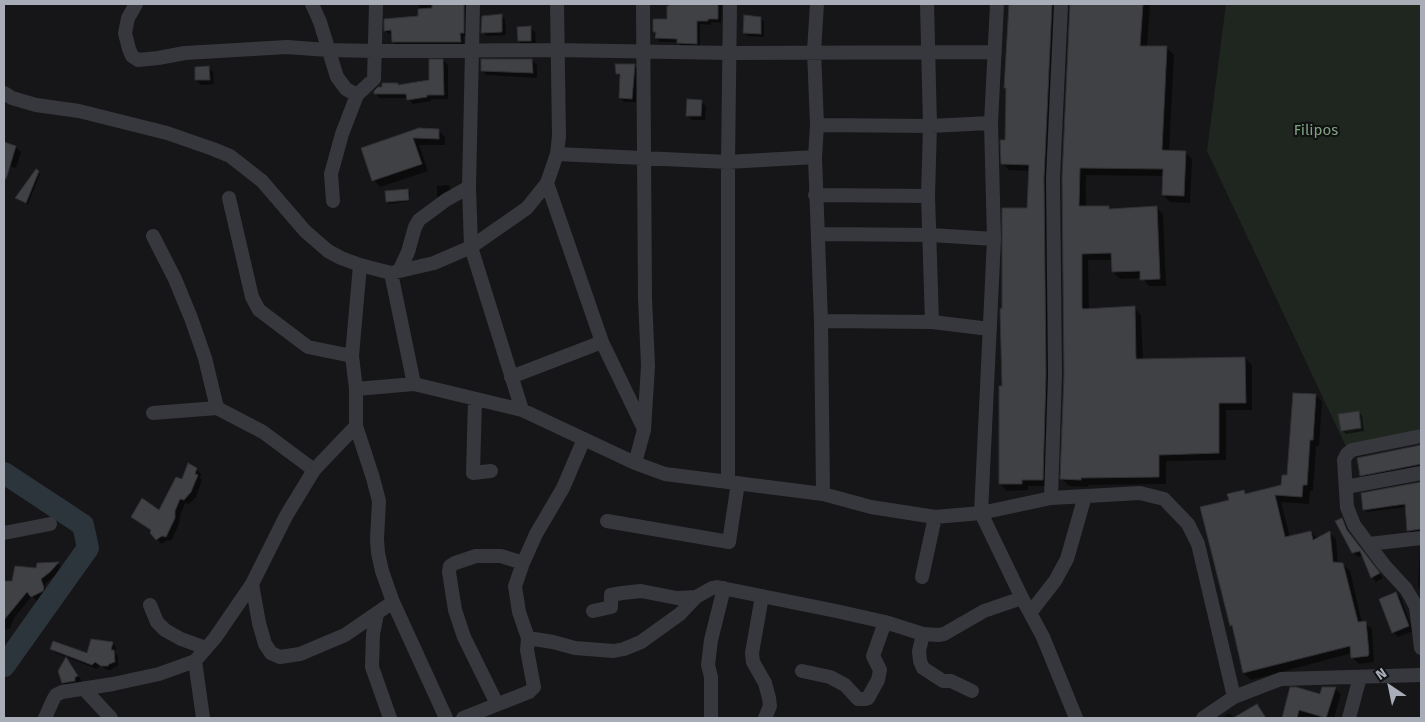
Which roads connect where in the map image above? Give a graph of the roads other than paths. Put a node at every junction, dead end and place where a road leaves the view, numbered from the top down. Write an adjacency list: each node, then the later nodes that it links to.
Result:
1 (136, 4): 12 (street)
2 (312, 4): 12 (street)
3 (376, 4): 14 (street)
4 (474, 4): 15 (street)
5 (557, 4): 13 (street)
6 (643, 4): 16 (street)
7 (730, 4): 20 (street)
8 (817, 4): 18 (street)
9 (927, 4): 17 (street)
10 (998, 4): 19 (street)
11 (1061, 4): 67 (street)
12 (328, 50): 14 (street); 22 (street)
13 (557, 50): 15 (street); 16 (street); 26 (street)
14 (375, 51): 15 (street); 22 (street)
15 (472, 51): 31 (street)
16 (644, 51): 20 (street); 27 (street)
17 (929, 51): 18 (street); 19 (street); 25 (street)
18 (814, 52): 20 (street); 24 (street)
19 (995, 52): 23 (street)
20 (730, 53): 29 (street)
21 (4, 93): 41 (street)
22 (357, 95): 35 (street)
23 (991, 123): 25 (street); 39 (street)
24 (817, 125): 25 (street); 28 (street)
25 (930, 126): 33 (street)
26 (557, 154): 27 (street); 30 (street)
27 (644, 158): 29 (street); 56 (street)
28 (815, 158): 29 (street); 32 (street)
29 (728, 162): 63 (street)
30 (547, 183): 40 (street); 46 (street)
31 (470, 186): 40 (street); 42 (street)
32 (815, 196): 33 (street); 36 (street)
33 (928, 196): 37 (street)
34 (229, 198): 47 (street)
35 (333, 201)
36 (818, 234): 37 (street); 43 (street)
37 (931, 235): 39 (street); 44 (street)
38 (153, 236): 52 (street)
39 (994, 239): 45 (street)
40 (471, 247): 42 (street); 48 (street)
41 (360, 265): 42 (street); 47 (street)
42 (395, 272): 49 (street)
43 (821, 321): 44 (street); 65 (street)
44 (932, 322): 45 (street)
45 (990, 329): 68 (street)
46 (602, 342): 48 (street); 56 (street)
47 (352, 356): 50 (street)
48 (511, 377): 53 (street)
49 (414, 384): 50 (street); 51 (street)
50 (356, 389): 55 (street)
51 (475, 400): 53 (street); 61 (street)
52 (217, 408): 54 (street); 60 (street)
53 (522, 410): 58 (street)
54 (153, 413)
55 (356, 426): 60 (street); 82 (street)
56 (644, 430): 59 (street)
57 (1421, 436): 64 (street)
58 (584, 439): 59 (street); 75 (street)
59 (635, 463): 63 (street)
60 (314, 470): 77 (street)
61 (492, 471)
62 (1421, 473): 64 (street)
63 (733, 482): 65 (street); 70 (street)
64 (1346, 487): 74 (street)
65 (823, 494): 69 (street)
66 (1085, 496): 67 (street); 85 (street); 98 (street)
67 (1051, 498): 68 (street)
68 (981, 513): 69 (street); 81 (street)
69 (935, 517): 76 (street)
70 (607, 521)
71 (50, 524): 72 (street)
72 (4, 533)
73 (1421, 538): 74 (street)
74 (1369, 544): 91 (street)
75 (523, 563): 89 (street); 99 (street)
76 (922, 577)
77 (252, 584): 86 (street); 90 (street)
78 (724, 588): 79 (street); 80 (street); 106 (street)
79 (762, 596): 87 (street); 107 (street)
80 (696, 597): 84 (street); 89 (street)
81 (1022, 598): 85 (street); 88 (street)
82 (393, 602): 86 (street); 104 (street)
83 (150, 605): 90 (street)
84 (592, 611)
85 (1030, 613): 108 (street)
86 (377, 614): 103 (street)
87 (885, 622): 88 (street); 93 (street)
88 (923, 634): 97 (street)
89 (528, 638): 99 (street)
90 (206, 648): 92 (street)
91 (1421, 648)
92 (195, 661): 96 (street); 102 (street)
93 (802, 671)
94 (1421, 675): 95 (street)
95 (1360, 677): 98 (street); 110 (street)
96 (84, 689): 100 (street); 101 (street)
97 (972, 691)
98 (1234, 696): 109 (street)
99 (497, 704): 105 (street)
100 (46, 718)
101 (111, 718)
102 (203, 718)
103 (390, 718)
104 (446, 718)
105 (463, 718)
106 (711, 718)
107 (765, 718)
108 (1076, 718)
109 (1203, 718)
110 (1349, 718)

